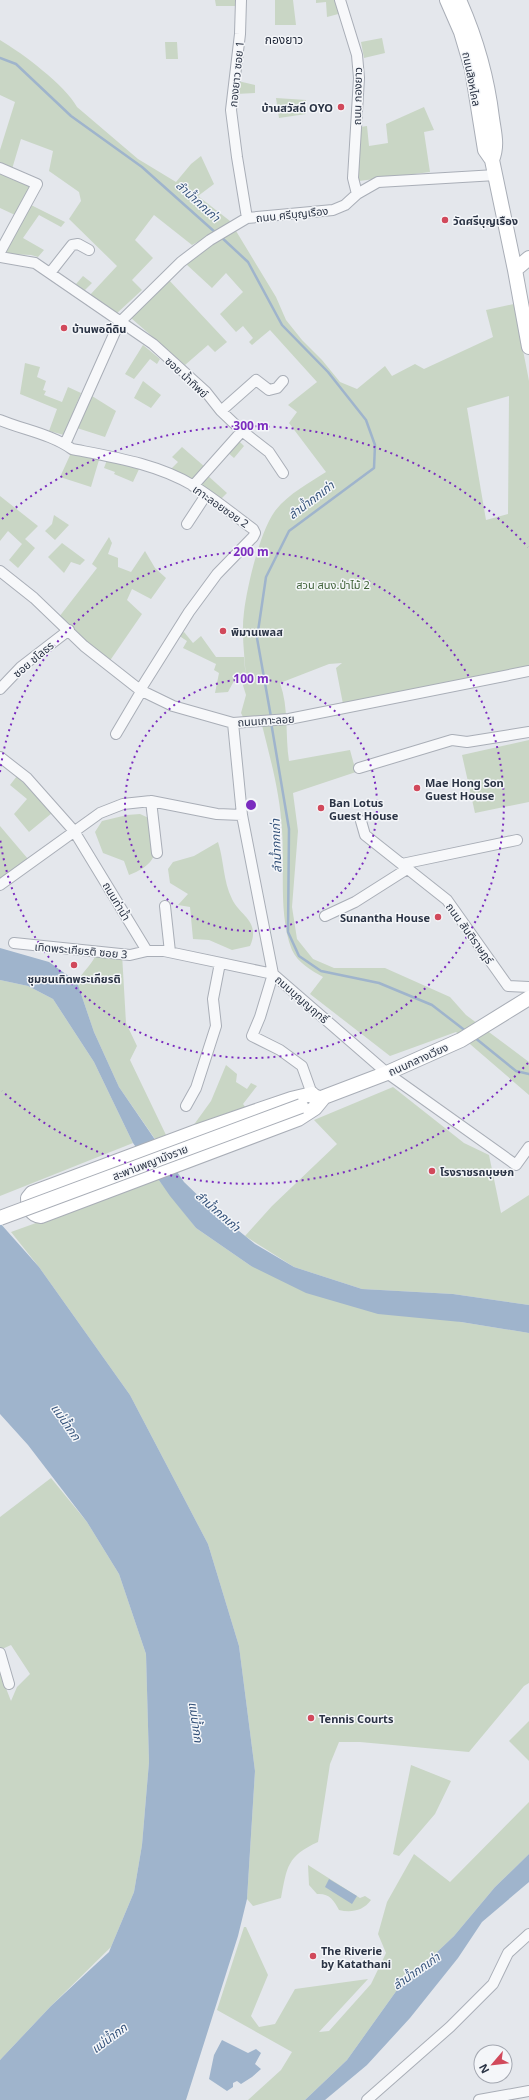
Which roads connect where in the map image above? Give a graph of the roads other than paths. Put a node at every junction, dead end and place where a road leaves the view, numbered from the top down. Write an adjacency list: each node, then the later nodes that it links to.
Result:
1 (241, 0): 9 (street, กองยาว ซอย 1)
2 (340, 0): 8 (street, ถนน กองยาว)
3 (447, 0): 5 (main road, ถนนสิงหไคล)
4 (459, 0): 5 (main road, ถนนสิงหไคล)
5 (492, 160): 7 (main road, ถนนสิงหไคล)
6 (0, 168): 11 (street)
7 (496, 175): 8 (street, ถนน ศรีบุญเรือง); 14 (main road, ถนนสิงหไคล)
8 (357, 194): 9 (street, ถนน ศรีบุญเรือง)
9 (247, 218): 16 (street, ถนน ศรีบุญเรือง)
10 (89, 250): 15 (street)
11 (0, 252)
12 (0, 257): 15 (street)
13 (529, 258): 14 (main road)
14 (516, 270): 17 (main road, ถนนสิงหไคล)
15 (50, 273): 16 (street)
16 (119, 322): 19 (street, ซอย น้ำทิพย์); 22 (street, ถนน ศรีบุญเรือง)
17 (529, 347)
18 (283, 381): 19 (street)
19 (221, 411): 21 (street, ซอย น้ำทิพย์)
20 (0, 420): 22 (street, เกาะลอยซอย 2)
21 (242, 431): 23 (street, ซอย น้ำทิพย์); 24 (street)
22 (65, 444): 24 (street, เกาะลอยซอย 2)
23 (283, 473)
24 (194, 486): 25 (street, เกาะลอยซอย 2)
25 (206, 495): 26 (street); 31 (street, เกาะลอยซอย 2)
26 (188, 524)
27 (0, 571): 28 (street, ถนนเกาะลอย)
28 (69, 630): 30 (street, ซอย ชโลธร); 31 (street, ถนนเกาะลอย)
29 (529, 671): 32 (street, ถนนเกาะลอย)
30 (0, 690)
31 (141, 690): 32 (street, ถนนเกาะลอย); 34 (street)
32 (232, 722): 38 (street, ถนนบุญญฤทธิ์)
33 (529, 732): 36 (street)
34 (116, 734)
35 (0, 757): 40 (street, ถนนท่าน้ำ)
36 (359, 768)
37 (151, 801): 38 (street); 40 (street); 42 (street)
38 (242, 815): 51 (street, ถนนบุญญฤทธิ์)
39 (361, 821): 43 (street, ถนน สันติราษฎร์)
40 (74, 831): 44 (street); 48 (street, ถนนท่าน้ำ)
41 (517, 840): 43 (street)
42 (157, 852)
43 (405, 867): 46 (street); 52 (street, ถนน สันติราษฎร์)
44 (0, 885)
45 (166, 906): 49 (street)
46 (325, 916)
47 (14, 943): 48 (street, เทิดพระเกียรติ ซอย 3)
48 (147, 951): 49 (street)
49 (170, 952): 50 (street)
50 (220, 963): 51 (street); 56 (street)
51 (273, 974): 54 (street, ถนนบุญญฤทธิ์); 55 (street)
52 (529, 987)
53 (529, 998): 54 (main road, ถนนกลางเวียง)
54 (387, 1073): 55 (main road, ถนนกลางเวียง); 58 (street, ถนนบุญญฤทธิ์)
55 (318, 1095): 55 (main road); 57 (main road, ถนนกลางเวียง)
56 (186, 1106)
57 (300, 1106): 59 (main road, สะพานพญามังราย, bridge)
58 (529, 1147)
59 (0, 1218)
60 (0, 1653): 61 (street)
61 (9, 1684)
62 (529, 1934): 64 (street)
63 (529, 2091): 65 (street)
64 (367, 2100)
65 (479, 2100)

